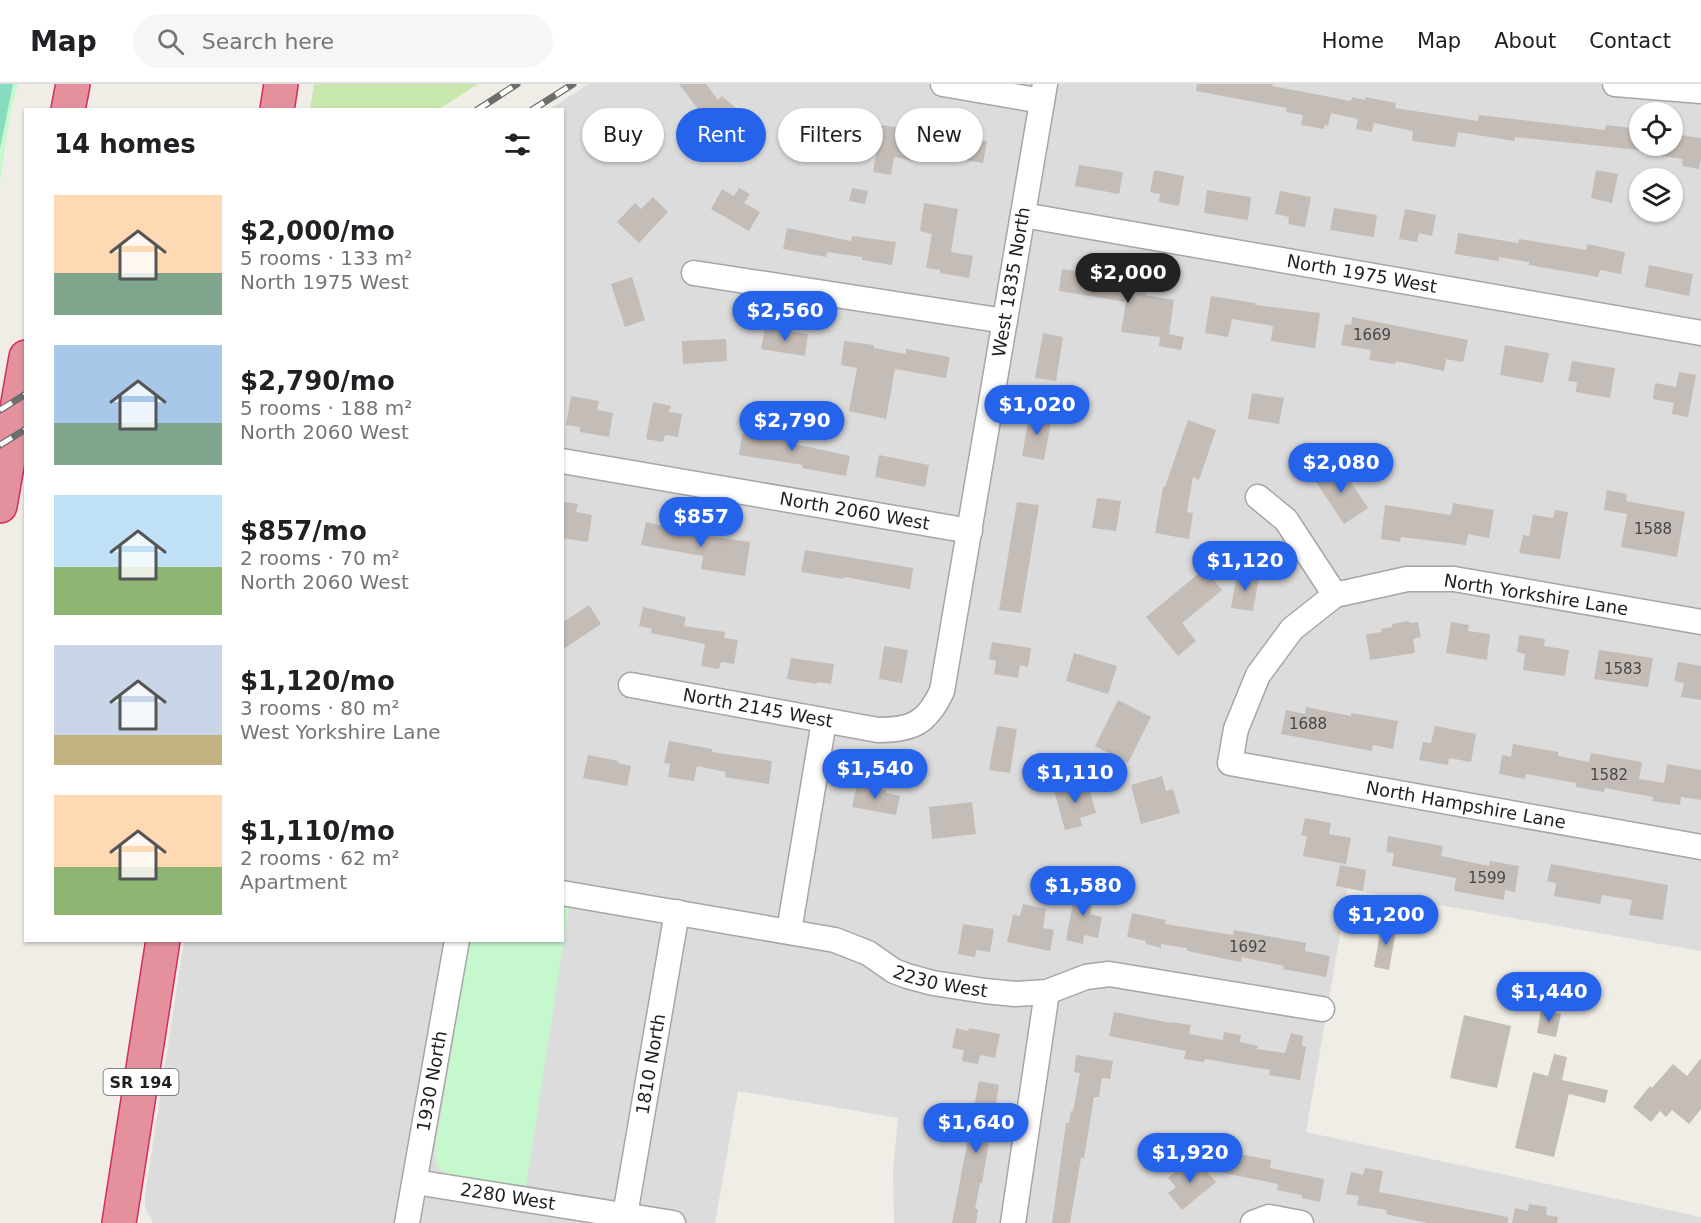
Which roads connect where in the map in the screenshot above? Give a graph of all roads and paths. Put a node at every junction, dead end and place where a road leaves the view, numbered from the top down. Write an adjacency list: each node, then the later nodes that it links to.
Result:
1 (73, 84): 7 (highway)
2 (281, 84): 8 (highway)
3 (943, 84): 6 (street)
4 (1615, 84): 5 (street)
5 (1701, 91)
6 (1044, 93): 9 (street, West 1835 North)
7 (68, 108)
8 (277, 108)
9 (1023, 215): 11 (street, West 1835 North); 12 (street, North 1975 West)
10 (694, 273): 11 (street)
11 (1005, 321): 17 (street, West 1835 North)
12 (1701, 333)
13 (24, 368): 16 (highway)
14 (564, 461): 17 (street, North 2060 West)
15 (1258, 497): 18 (street)
16 (0, 506)
17 (970, 531): 22 (street, West 1835 North)
18 (1335, 595): 19 (street, North Yorkshire Lane); 23 (street, North Hampshire Lane)
19 (1701, 622)
20 (631, 685): 21 (street, North 2145 West)
21 (824, 721): 22 (street, North 2145 West); 26 (street)
22 (920, 723)
23 (1701, 847)
24 (564, 893): 25 (street, 2230 West)
25 (677, 912): 26 (street, 2230 West); 32 (street, 1810 North)
26 (789, 931): 29 (street, 2230 West)
27 (163, 942): 33 (highway, SR 194)
28 (457, 942): 31 (street, 1930 North)
29 (1047, 992): 30 (street, 2230 West); 36 (street)
30 (1322, 1009)
31 (415, 1182): 32 (street, 2280 West); 34 (street, 1930 North)
32 (625, 1215): 35 (street, 2280 West)
33 (118, 1223)
34 (407, 1223)
35 (673, 1223)
36 (1013, 1223)
37 (1252, 1223): 38 (street)
38 (1301, 1223)

